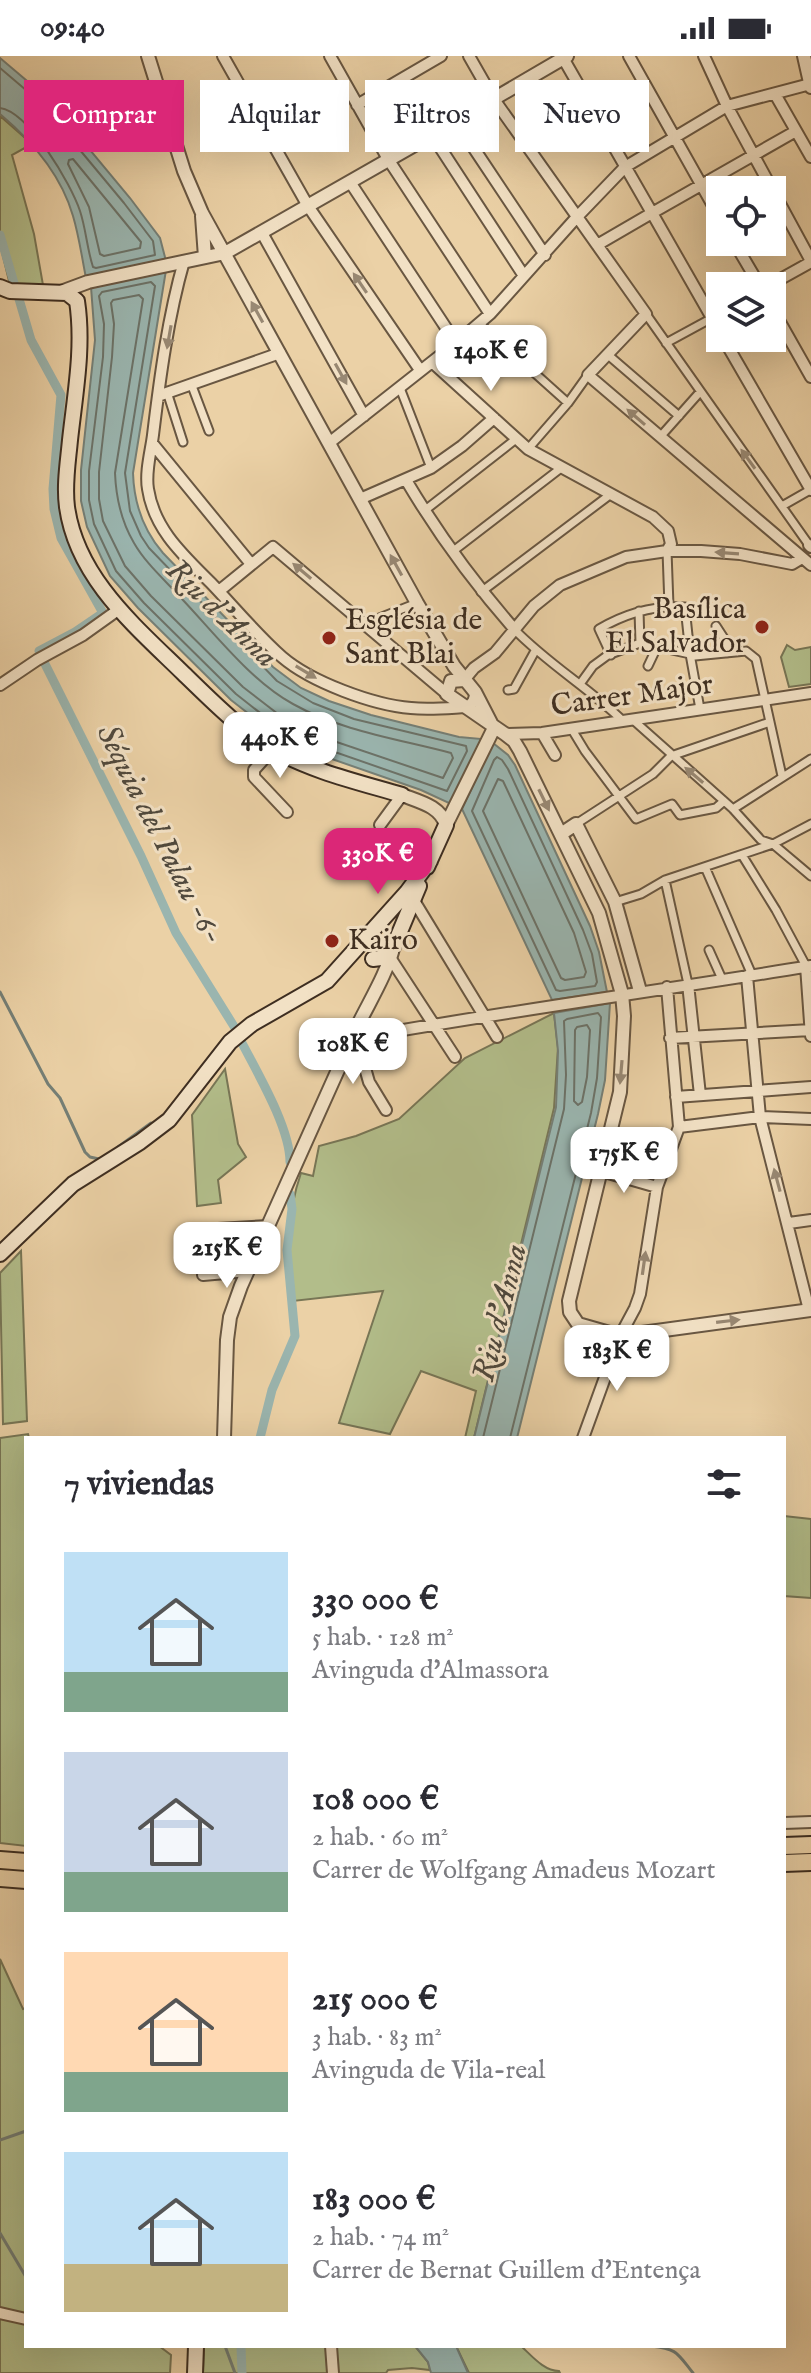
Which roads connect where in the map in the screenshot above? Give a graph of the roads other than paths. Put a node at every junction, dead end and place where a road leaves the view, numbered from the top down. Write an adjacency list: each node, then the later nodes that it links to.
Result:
1 (148, 56): 30 (street)
2 (223, 56): 29 (street)
3 (330, 56): 14 (street)
4 (441, 56): 14 (street)
5 (469, 56): 10 (street)
6 (629, 56): 18 (street)
7 (704, 56): 16 (street)
8 (804, 56): 11 (street)
9 (565, 57): 13 (street); 25 (street)
10 (483, 80)
11 (811, 84): 12 (street)
12 (775, 94): 16 (street); 17 (street)
13 (499, 95)
14 (357, 105): 24 (street)
15 (499, 106): 32 (street)
16 (727, 106): 18 (street); 22 (street)
17 (796, 131): 22 (street); 23 (street)
18 (674, 137): 25 (street); 27 (street)
19 (401, 152): 24 (street)
20 (443, 152): 40 (street)
21 (476, 152): 36 (street)
22 (753, 155): 27 (street); 39 (street)
23 (811, 157)
24 (388, 159): 26 (street); 47 (street)
25 (625, 167): 31 (street); 32 (street)
26 (350, 182): 29 (street); 52 (street)
27 (701, 185): 28 (street); 31 (street)
28 (706, 194)
29 (308, 206): 33 (street); 58 (street, one-way to 29)
30 (202, 213): 35 (street); 37 (street)
31 (652, 213): 34 (street); 45 (street)
32 (577, 217): 34 (street); 36 (street)
33 (262, 233): 35 (street); 66 (street, one-way to 66)
34 (597, 245): 48 (street)
35 (225, 253): 37 (street); 55 (street, one-way to 35)
36 (545, 255): 40 (street)
37 (205, 257): 38 (street)
38 (184, 261): 42 (street); 64 (street, one-way to 64)
39 (811, 261): 41 (street)
40 (524, 276): 47 (street)
41 (786, 276)
42 (86, 283): 44 (street); 46 (street)
43 (0, 287): 44 (main road)
44 (61, 292): 46 (main road)
45 (706, 299)
46 (77, 301): 93 (main road)
47 (490, 314): 50 (street)
48 (646, 314): 53 (street); 56 (street)
49 (706, 321): 53 (street)
50 (480, 324): 52 (street); 65 (street)
51 (786, 333): 60 (street)
52 (456, 343): 57 (street)
53 (666, 343): 63 (street)
54 (731, 352): 79 (street)
55 (280, 353): 61 (street); 74 (street)
56 (607, 354): 59 (street); 67 (street)
57 (432, 362): 58 (street); 68 (street)
58 (420, 370): 62 (street)
59 (588, 375): 65 (street); 70 (street, one-way to 59)
60 (811, 377)
61 (192, 386): 64 (street); 69 (street)
62 (400, 388): 66 (street); 76 (street)
63 (700, 392): 67 (street); 82 (street, one-way to 63)
64 (163, 395): 72 (street); 73 (street)
65 (568, 403): 75 (street)
66 (364, 416): 74 (street)
67 (679, 416): 70 (street)
68 (494, 418): 71 (street); 76 (street)
69 (209, 431)
70 (660, 437): 87 (street)
71 (516, 439): 75 (street); 83 (street)
72 (183, 442)
73 (152, 443): 88 (street); 89 (street)
74 (329, 443): 81 (street)
75 (528, 449): 77 (street)
76 (431, 468): 78 (street)
77 (561, 468): 80 (street); 86 (street)
78 (406, 480): 81 (street); 83 (street)
79 (811, 490): 82 (street)
80 (611, 494): 85 (street); 90 (street)
81 (360, 499): 91 (street, one-way to 81)
82 (782, 506): 84 (street)
83 (424, 511): 86 (street)
84 (810, 546): 87 (street)
85 (667, 551): 87 (street, one-way to 85); 92 (street); 97 (street)
86 (452, 552): 90 (street)
87 (807, 561)
88 (251, 564): 89 (street); 95 (street, one-way to 88)
89 (219, 591): 113 (street, one-way to 113)
90 (481, 592): 97 (street)
91 (417, 603): 95 (street); 105 (street)
92 (669, 606): 94 (street); 102 (street)
93 (118, 610): 107 (street); 120 (main road)
94 (639, 611): 98 (street); 103 (street)
95 (364, 624): 111 (street)
96 (716, 626): 101 (street)
97 (515, 630): 100 (street); 105 (street)
98 (640, 643): 99 (street); 103 (street)
99 (657, 647): 102 (street); 104 (street)
100 (535, 651): 106 (street); 108 (street)
101 (727, 653): 102 (street); 112 (street)
102 (690, 654): 114 (street)
103 (611, 655): 106 (street)
104 (648, 666)
105 (464, 680): 109 (street); 111 (street)
106 (580, 684): 115 (street)
107 (0, 685)
108 (508, 690)
109 (475, 692): 113 (street); 118 (street)
110 (811, 693): 112 (street, Carrer Major)
111 (447, 694): 113 (street)
112 (766, 699): 114 (street, Carrer Major); 116 (street)
113 (466, 707): 118 (street)
114 (700, 709): 115 (street, Carrer Major)
115 (627, 720): 117 (street, Carrer Major); 122 (street)
116 (770, 722): 122 (street); 124 (street)
117 (571, 728): 119 (street, Carrer Major); 126 (street)
118 (500, 731): 119 (street, Carrer Major); 133 (street); 134 (street, one-way to 134)
119 (542, 733): 121 (street)
120 (273, 749): 125 (main road); 129 (street)
121 (555, 755)
122 (671, 756): 126 (street); 127 (street, one-way to 122)
123 (811, 759): 124 (street)
124 (782, 776): 128 (street)
125 (402, 795): 132 (street); 133 (street)
126 (618, 796): 127 (street); 130 (street)
127 (724, 801): 128 (street)
128 (733, 809): 135 (street)
129 (287, 812)
130 (576, 824): 134 (street); 141 (street)
131 (811, 824): 135 (street)
132 (380, 825)
133 (446, 825): 140 (main road)
134 (561, 834): 142 (street)
135 (773, 844): 136 (street); 138 (street)
136 (742, 855): 137 (street); 149 (street)
137 (705, 867): 139 (street); 150 (street)
138 (811, 876)
139 (665, 880): 141 (street); 152 (street)
140 (410, 896): 143 (main road); 144 (main road); 157 (street)
141 (615, 902): 142 (street); 155 (street)
142 (599, 913): 156 (street)
143 (373, 929): 144 (main road); 146 (main road); 148 (main road)
144 (395, 942): 146 (main road); 147 (street)
145 (709, 950): 151 (street)
146 (372, 958): 148 (main road); 153 (street)
147 (391, 959): 153 (street); 159 (street)
148 (345, 962): 182 (main road)
149 (808, 966): 150 (street); 161 (street)
150 (750, 975): 151 (street); 160 (street)
151 (722, 979): 152 (street)
152 (688, 984): 154 (street); 163 (street)
153 (376, 986): 158 (street)
154 (667, 987): 155 (street); 165 (street)
155 (640, 991): 156 (street)
156 (616, 995): 157 (street); 176 (street, one-way to 176)
157 (486, 1016): 159 (street); 164 (street)
158 (359, 1023): 162 (street); 166 (street)
159 (434, 1025): 162 (street); 167 (street)
160 (752, 1032): 161 (street); 163 (street); 169 (street)
161 (811, 1032)
162 (368, 1036): 166 (street)
163 (693, 1036): 165 (street); 170 (street)
164 (497, 1037)
165 (670, 1038): 171 (street)
166 (351, 1042): 172 (street); 180 (street)
167 (455, 1057)
168 (811, 1087): 169 (street)
169 (757, 1091): 170 (street); 173 (street)
170 (700, 1095): 171 (street)
171 (676, 1097): 175 (street)
172 (386, 1110)
173 (760, 1117): 174 (street); 175 (street); 179 (street, one-way to 173)
174 (811, 1119)
175 (679, 1127): 177 (street)
176 (601, 1171): 177 (street); 186 (street)
177 (657, 1187): 186 (street, one-way to 177)
178 (811, 1220): 179 (street)
179 (789, 1223): 185 (street)
180 (268, 1226): 181 (street); 183 (street)
181 (201, 1230)
182 (0, 1254)
183 (248, 1271): 184 (street); 187 (street)
184 (203, 1275)
185 (810, 1310): 186 (street, one-way to 185)
186 (620, 1336): 188 (street)
187 (224, 1436)
188 (584, 1436)
189 (811, 1822): 190 (street)
190 (786, 1823)
191 (811, 1845): 192 (main road)
192 (786, 1846)
193 (0, 1860): 194 (main road)
194 (24, 1862)
195 (811, 1862): 196 (main road)
196 (786, 1863)
197 (0, 1878): 198 (main road)
198 (24, 1880)
199 (0, 2313): 200 (street)
200 (24, 2319)
201 (196, 2348): 203 (main road)
202 (331, 2348): 204 (street)
203 (195, 2373)
204 (333, 2373)

